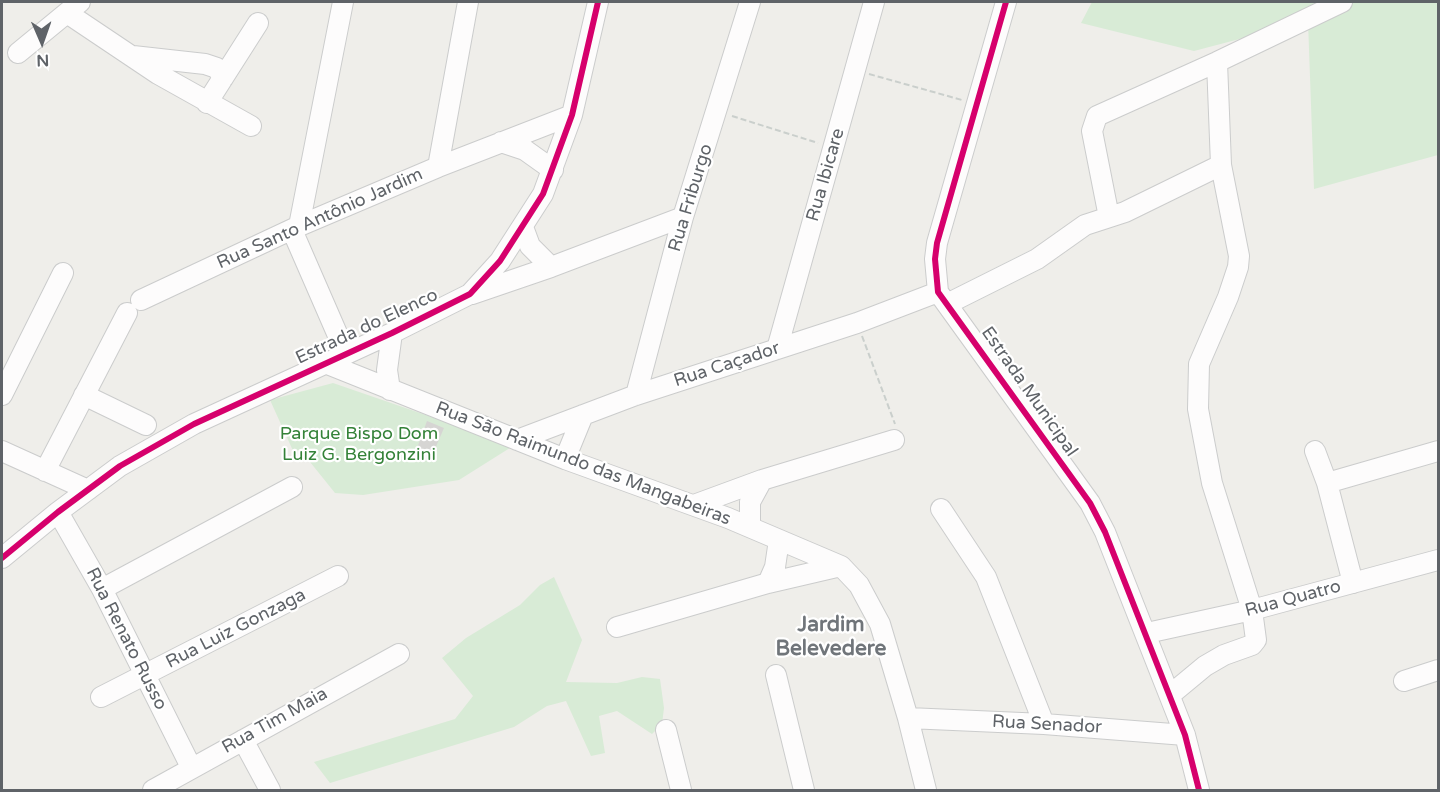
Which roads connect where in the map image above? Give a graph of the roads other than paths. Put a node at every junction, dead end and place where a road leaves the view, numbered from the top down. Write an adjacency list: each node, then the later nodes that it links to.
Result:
1 (343, 2): 24 (street)
2 (468, 2): 19 (street)
3 (598, 2): 15 (street, Estrada do Elenco)
4 (750, 2): 21 (street, Rua Friburgo)
5 (874, 2): 30 (street, Rua Ibicare)
6 (1006, 2): 28 (street)
7 (1342, 2): 12 (street)
8 (74, 7): 10 (street); 11 (street)
9 (258, 23): 13 (street)
10 (18, 53)
11 (130, 56): 13 (street); 14 (street)
12 (1217, 62): 18 (street); 22 (street)
13 (223, 78): 14 (street)
14 (207, 103): 16 (street)
15 (572, 115): 17 (street, Rua Santo Antônio Jardim); 20 (street, Estrada do Elenco)
16 (252, 126)
17 (501, 142): 19 (street, Rua Santo Antônio Jardim); 20 (street)
18 (1221, 165): 22 (street, Rua Caçador); 62 (street)
19 (438, 167): 24 (street, Rua Santo Antônio Jardim)
20 (552, 170): 23 (street, Estrada do Elenco)
21 (683, 217): 25 (street); 36 (street, Rua Friburgo)
22 (1109, 217): 28 (street, Rua Caçador)
23 (524, 227): 25 (street); 27 (street, Estrada do Elenco)
24 (296, 228): 31 (street); 35 (street, Rua Santo Antônio Jardim)
25 (551, 267): 27 (street)
26 (63, 273): 34 (street)
27 (470, 294): 29 (street, Estrada do Elenco)
28 (942, 298): 30 (street, Rua Caçador); 64 (street, Estrada Municipal)
29 (392, 333): 31 (street, Estrada do Elenco); 33 (street)
30 (777, 349): 36 (street, Rua Caçador)
31 (346, 354): 32 (street, Estrada do Elenco)
32 (325, 363): 33 (street, Rua São Raimundo das Mangabeiras); 49 (street, Estrada do Elenco)
33 (390, 390): 39 (street, Rua São Raimundo das Mangabeiras)
34 (2, 395)
35 (84, 395): 38 (street); 45 (street)
36 (636, 395): 37 (street, Rua Caçador)
37 (583, 416): 39 (street, Rua Caçador); 44 (street)
38 (146, 425)
39 (517, 440): 44 (street, Rua São Raimundo das Mangabeiras)
40 (894, 440): 46 (street)
41 (1315, 450): 47 (street)
42 (2, 451): 45 (street)
43 (1438, 451): 47 (street)
44 (565, 459): 50 (street, Rua São Raimundo das Mangabeiras)
45 (45, 471): 49 (street)
46 (762, 480): 50 (street); 53 (street)
47 (1327, 483): 60 (street)
48 (292, 487): 61 (street)
49 (88, 490): 52 (street, Estrada do Elenco)
50 (694, 505): 53 (street, Rua São Raimundo das Mangabeiras)
51 (941, 509): 73 (street)
52 (58, 512): 55 (street, Estrada do Elenco); 61 (street, Rua Renato Russo)
53 (750, 527): 54 (street, Rua São Raimundo das Mangabeiras)
54 (779, 540): 57 (street, Rua São Raimundo das Mangabeiras); 59 (street)
55 (2, 558)
56 (1438, 560): 60 (street, Rua Quatro)
57 (841, 566): 59 (street); 72 (street)
58 (338, 576): 68 (street, Rua Luiz Gonzaga)
59 (768, 583): 63 (street)
60 (1353, 583): 62 (street, Rua Quatro)
61 (102, 589): 68 (street, Rua Renato Russo)
62 (1251, 610): 64 (street, Rua Quatro); 70 (street)
63 (617, 627)
64 (1147, 633): 70 (street, Estrada Municipal)
65 (399, 654): 76 (street, Rua Tim Maia)
66 (1438, 670): 69 (street)
67 (776, 675): 81 (street)
68 (145, 676): 71 (street, Rua Luiz Gonzaga); 77 (street, Rua Renato Russo)
69 (1404, 681)
70 (1170, 695): 75 (street, Estrada Municipal)
71 (101, 697)
72 (908, 718): 73 (street, Rua Senador); 82 (street)
73 (1044, 724): 75 (street, Rua Senador)
74 (666, 730): 80 (street)
75 (1185, 735): 83 (street, Estrada Municipal)
76 (243, 740): 77 (street, Rua Tim Maia); 79 (street)
77 (191, 767): 78 (street, Rua Tim Maia)
78 (153, 790)
79 (270, 790)
80 (681, 790)
81 (804, 790)
82 (926, 790)
83 (1199, 790)

